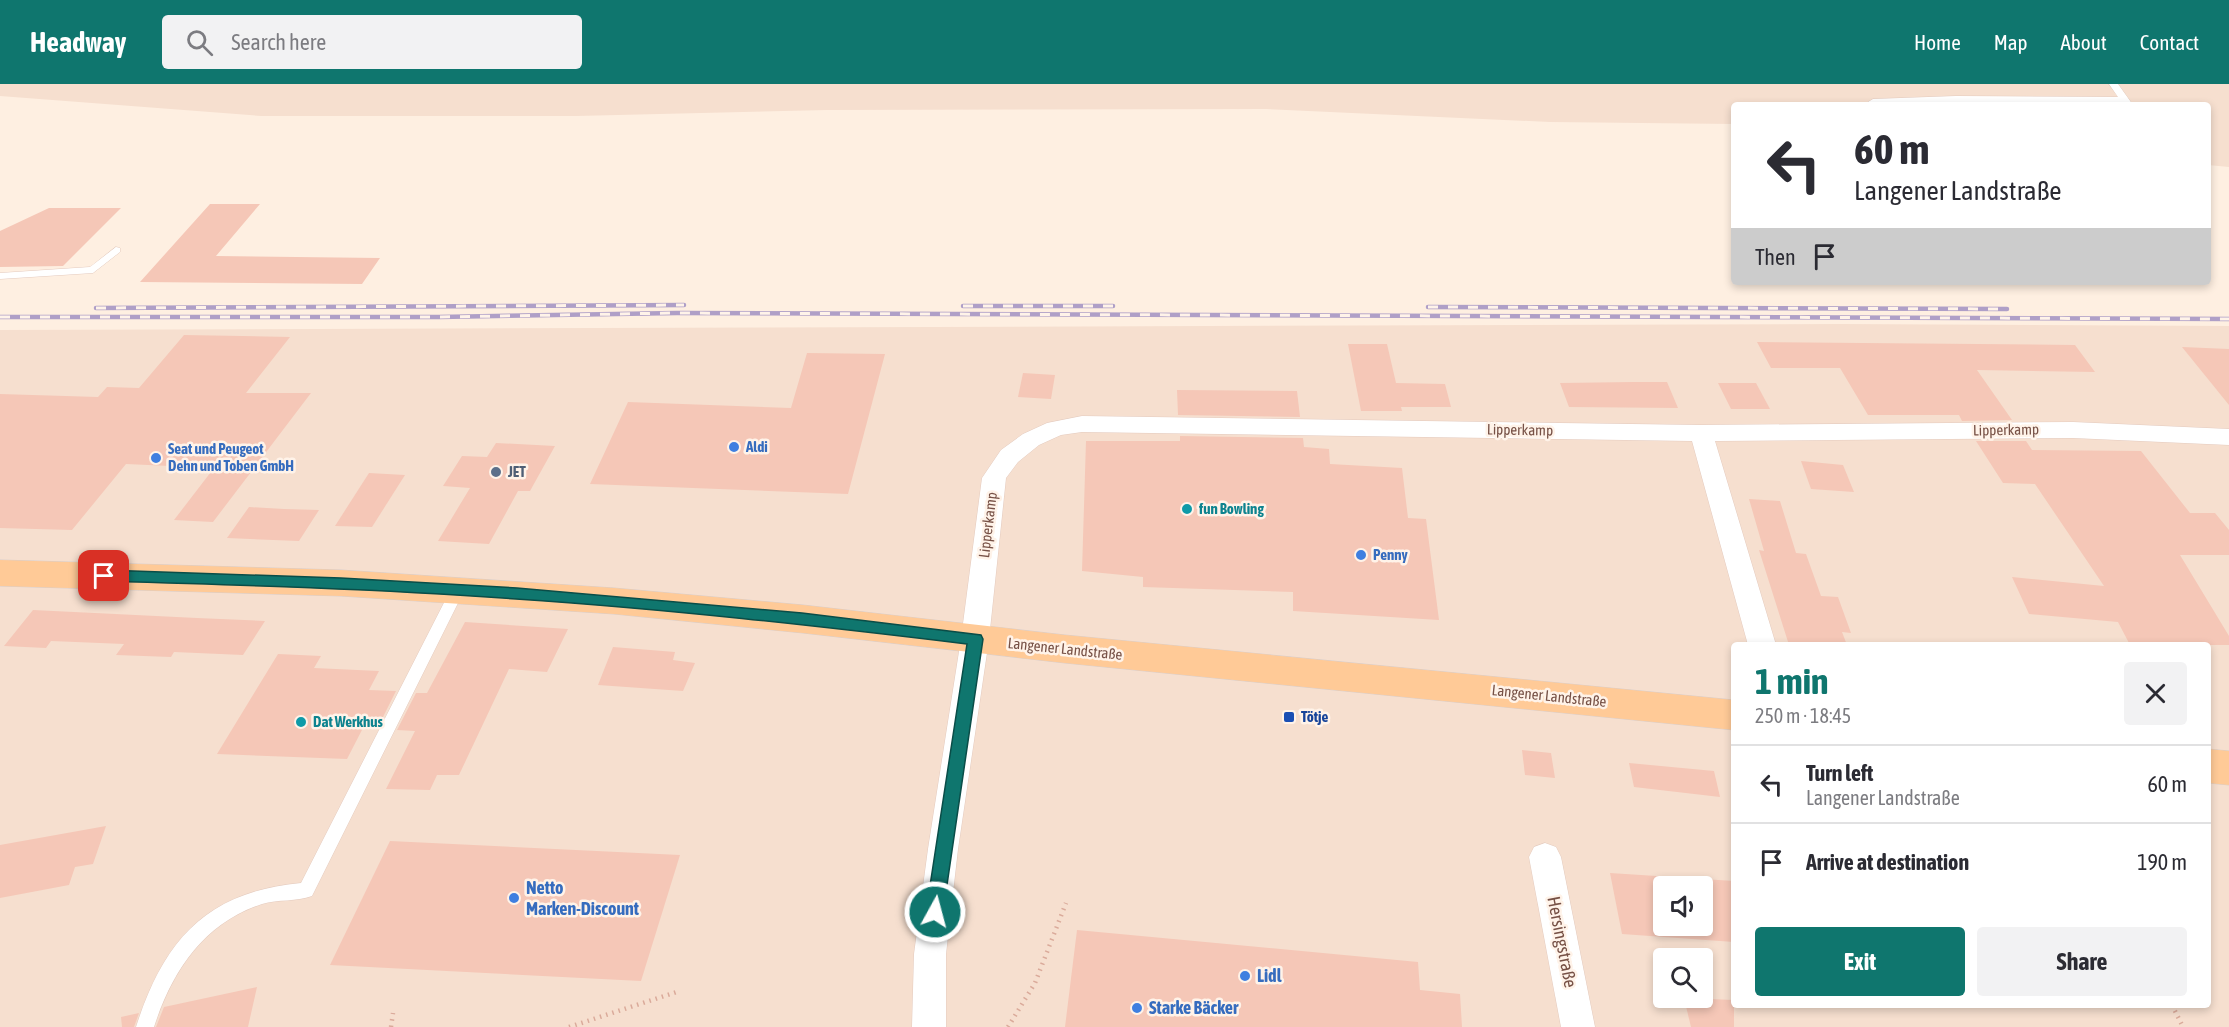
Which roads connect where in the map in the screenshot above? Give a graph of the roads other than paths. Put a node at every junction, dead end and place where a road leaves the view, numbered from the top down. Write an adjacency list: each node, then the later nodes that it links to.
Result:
1 (2113, 84): 3 (lane)
2 (1874, 102): 3 (lane)
3 (2127, 102)
4 (116, 250): 5 (lane)
5 (0, 276)
6 (1701, 433): 7 (street, Lipperkamp); 10 (street, Lipperkamp); 11 (street)
7 (2229, 437)
8 (0, 573): 9 (main road, Langener Landstraße)
9 (458, 589): 10 (main road, Langener Landstraße); 16 (lane)
10 (975, 639): 12 (main road, Langener Landstraße); 17 (street, Lipperkamp)
11 (1761, 642)
12 (1731, 716)
13 (2211, 766): 14 (main road)
14 (2229, 768)
15 (1545, 857): 18 (street, Hersingstraße)
16 (145, 1027)
17 (929, 1027)
18 (1578, 1027)

